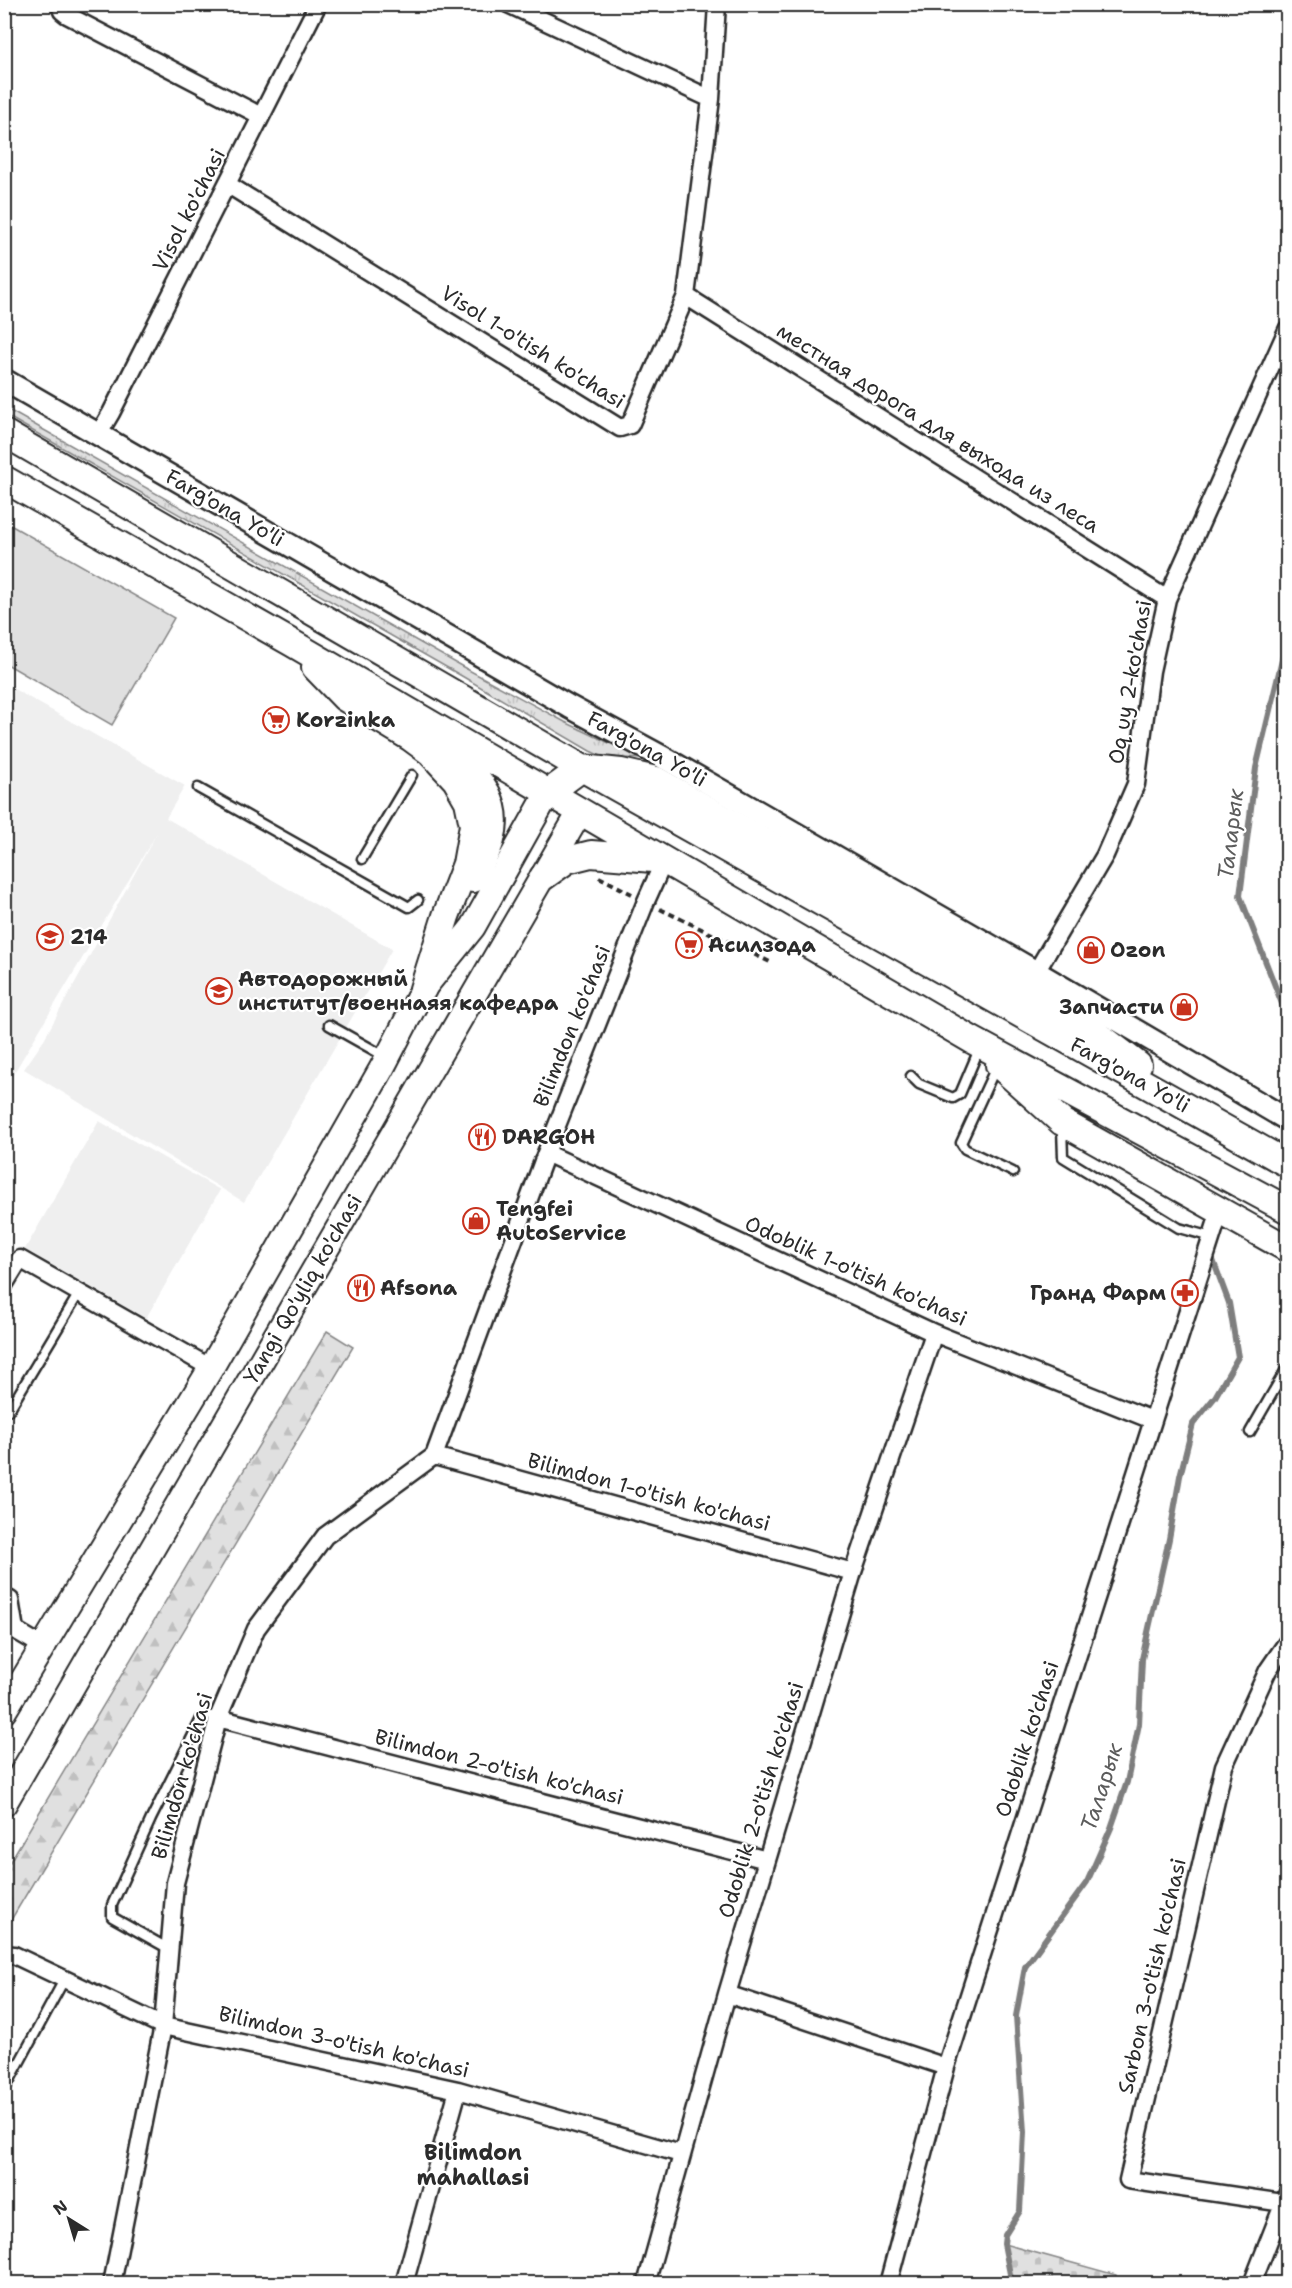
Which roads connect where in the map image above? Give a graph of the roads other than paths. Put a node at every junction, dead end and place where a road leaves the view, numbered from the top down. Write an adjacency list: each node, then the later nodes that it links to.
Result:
1 (60, 4): 6 (street)
2 (318, 4): 6 (street, Visol ko'chasi)
3 (508, 4): 5 (street)
4 (717, 4): 5 (street, Visol 1-o'tish ko'chasi)
5 (711, 99): 8 (street, Visol 1-o'tish ko'chasi)
6 (261, 116): 7 (street, Visol ko'chasi)
7 (227, 184): 8 (street, Visol 1-o'tish ko'chasi); 12 (street, Visol ko'chasi)
8 (686, 296): 14 (street, местная дорога для выхода из леса)
9 (1287, 328): 14 (street, Oq uy 2-ko'chasi)
10 (4, 380): 12 (street, Farg'ona Yo'li)
11 (4, 433): 16 (main road)
12 (98, 435): 25 (street, Farg'ona Yo'li)
13 (4, 479): 15 (main road, Farg'ona Yo'li)
14 (1167, 598): 25 (street, Oq uy 2-ko'chasi)
15 (292, 644): 19 (main road, Farg'ona Yo'li); 26 (main road)
16 (582, 768): 19 (main road); 20 (main road, Yangi Qo'yliq ko'chasi); 34 (main road)
17 (412, 775): 21 (lane)
18 (198, 788): 24 (lane)
19 (548, 793): 20 (main road, Farg'ona Yo'li); 26 (main road, Yangi Qo'yliq ko'chasi)
20 (580, 812): 22 (main road, Farg'ona Yo'li); 23 (main road, Yangi Qo'yliq ko'chasi)
21 (362, 859)
22 (664, 861): 23 (main road); 28 (main road, Farg'ona Yo'li); 33 (street, Bilimdon ko'chasi)
23 (543, 877): 55 (main road, Yangi Qo'yliq ko'chasi)
24 (418, 900)
25 (1036, 972): 31 (street, Farg'ona Yo'li)
26 (423, 989): 29 (main road, Yangi Qo'yliq ko'chasi)
27 (329, 1026): 29 (lane)
28 (983, 1050): 30 (lane); 32 (main road); 35 (lane); 36 (main road, Farg'ona Yo'li)
29 (387, 1058): 44 (main road, Yangi Qo'yliq ko'chasi)
30 (911, 1076)
31 (1287, 1120)
32 (1062, 1122): 37 (main road); 38 (lane)
33 (546, 1153): 42 (street, Odoblik 1-o'tish ko'chasi); 48 (street, Bilimdon ko'chasi)
34 (1287, 1164)
35 (1013, 1172)
36 (1287, 1210)
37 (1220, 1211): 38 (street, Odoblik ko'chasi); 39 (main road)
38 (1212, 1237): 46 (street, Odoblik ko'chasi)
39 (1287, 1249)
40 (4, 1285): 41 (street)
41 (79, 1293): 44 (street); 45 (lane)
42 (934, 1333): 46 (street, Odoblik 1-o'tish ko'chasi); 49 (street, Odoblik 2-o'tish ko'chasi)
43 (1287, 1366): 47 (lane)
44 (211, 1368): 52 (main road, Yangi Qo'yliq ko'chasi)
45 (4, 1407)
46 (1152, 1420): 62 (street, Odoblik ko'chasi)
47 (1250, 1432)
48 (434, 1456): 49 (street, Bilimdon 1-o'tish ko'chasi); 54 (street, Bilimdon ko'chasi)
49 (852, 1572): 56 (street, Odoblik 2-o'tish ko'chasi)
50 (4, 1596): 52 (street)
51 (1287, 1641): 66 (street, Sarbon 3-o'tish ko'chasi)
52 (42, 1646): 53 (main road, Yangi Qo'yliq ko'chasi)
53 (4, 1711)
54 (218, 1718): 56 (street, Bilimdon 2-o'tish ko'chasi); 57 (street, Bilimdon ko'chasi); 57 (lane)
55 (5, 1803)
56 (767, 1860): 60 (street, Odoblik 2-o'tish ko'chasi)
57 (170, 1949): 61 (street, Bilimdon ko'chasi)
58 (4, 1954): 59 (street, Bilimdon 3-o'tish ko'chasi)
59 (65, 1978): 61 (street, Bilimdon 3-o'tish ko'chasi); 64 (lane)
60 (727, 1994): 62 (street); 65 (street, Odoblik 2-o'tish ko'chasi)
61 (163, 2026): 63 (street, Bilimdon 3-o'tish ko'chasi); 67 (street, Bilimdon ko'chasi)
62 (946, 2067): 70 (street, Odoblik ko'chasi)
63 (458, 2090): 65 (street, Bilimdon 3-o'tish ko'chasi); 68 (street)
64 (4, 2091)
65 (681, 2154): 69 (street, Odoblik 2-o'tish ko'chasi)
66 (1285, 2198): 71 (street)
67 (112, 2283)
68 (404, 2283)
69 (646, 2283)
70 (888, 2283)
71 (1252, 2283)

